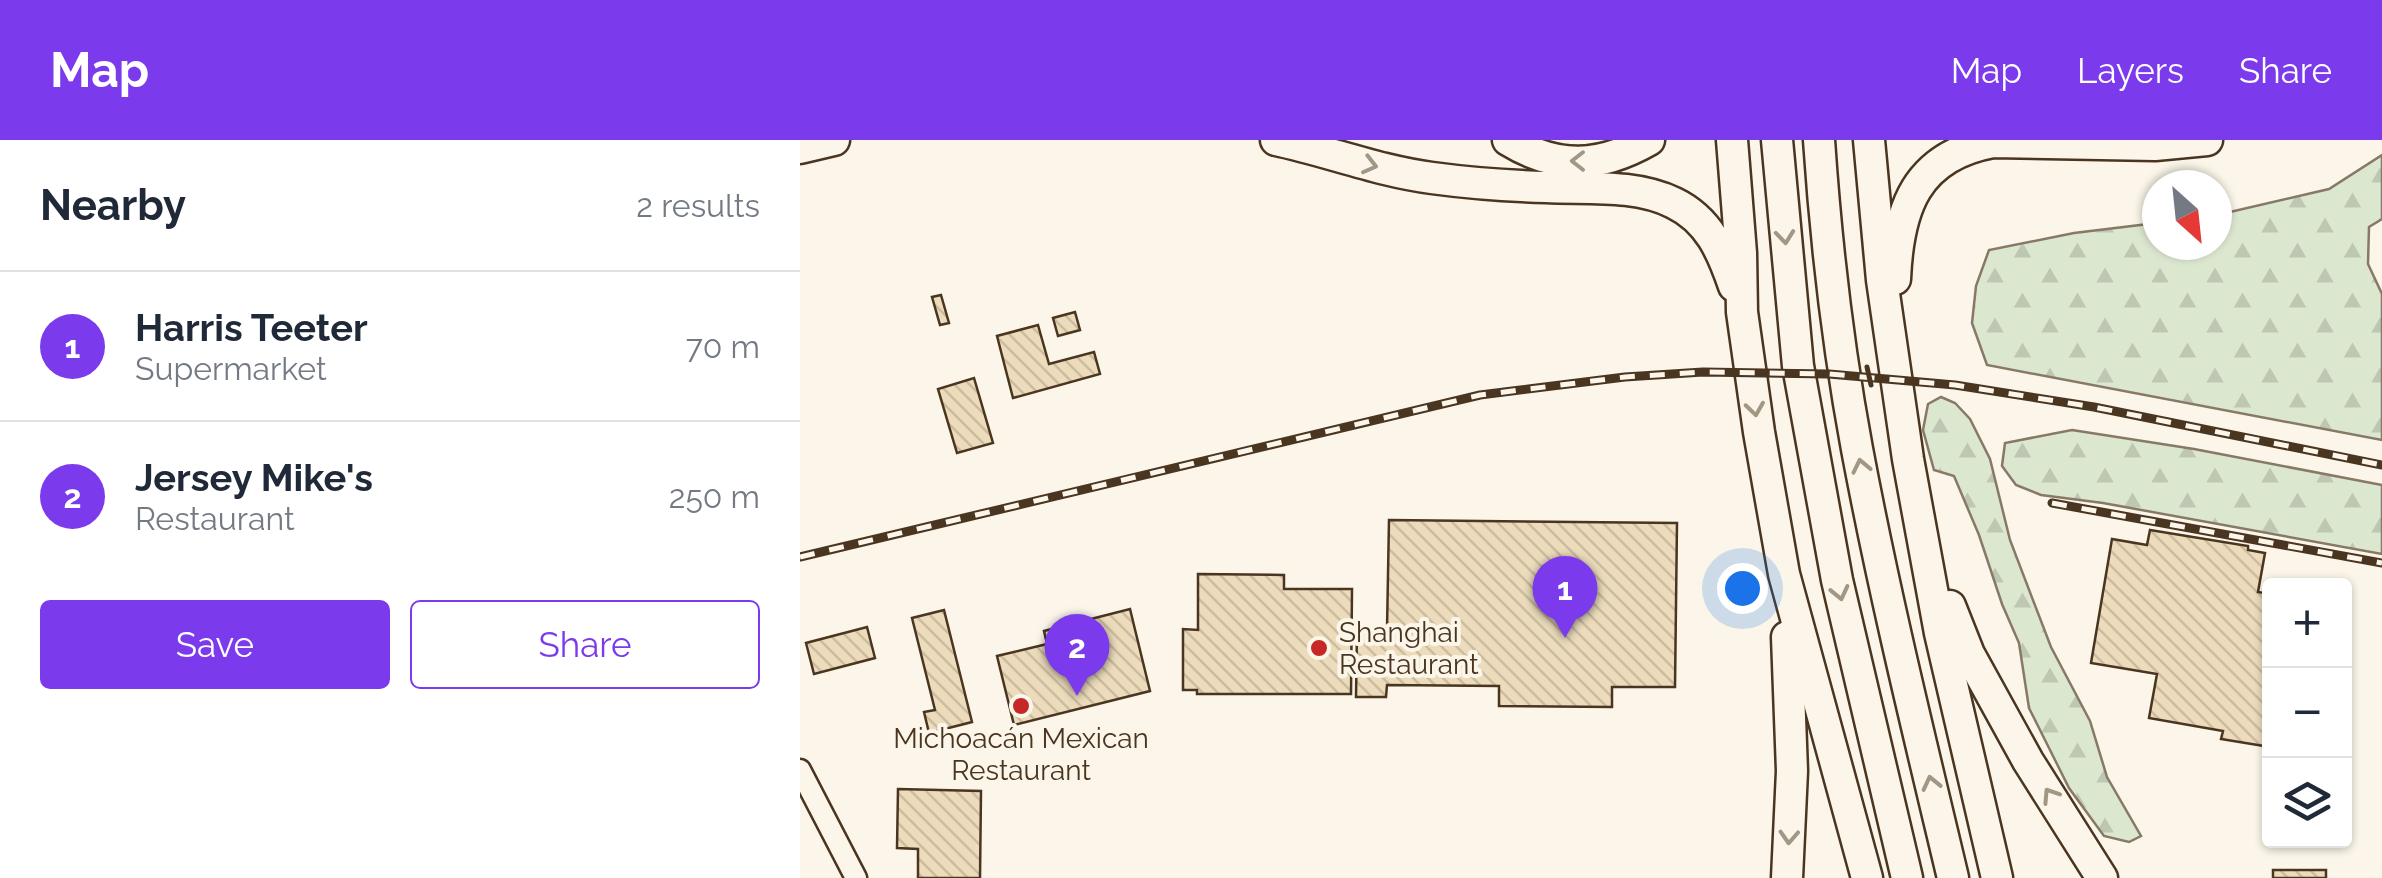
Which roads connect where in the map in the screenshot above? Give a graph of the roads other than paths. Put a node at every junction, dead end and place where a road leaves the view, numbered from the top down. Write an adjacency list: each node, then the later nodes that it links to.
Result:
1 (834, 140): 10 (highway)
2 (1276, 140): 11 (highway, one-way to 11)
3 (1508, 140): 4 (highway, one-way to 3)
4 (1649, 140)
5 (1732, 140): 11 (highway)
6 (1777, 140): 19 (highway, one-way to 19)
7 (1819, 140): 20 (highway, one-way to 7)
8 (1869, 140): 12 (highway)
9 (2207, 140): 12 (highway)
10 (800, 148)
11 (1742, 312): 14 (highway, one-way to 14)
12 (1894, 354): 13 (highway)
13 (1922, 530): 21 (highway); 22 (highway, one-way to 13)
14 (1784, 574): 17 (highway, one-way to 17); 18 (highway)
15 (800, 770): 16 (street)
16 (856, 878)
17 (1787, 878)
18 (1867, 878)
19 (1907, 878)
20 (1953, 878)
21 (1997, 878)
22 (2102, 878)

